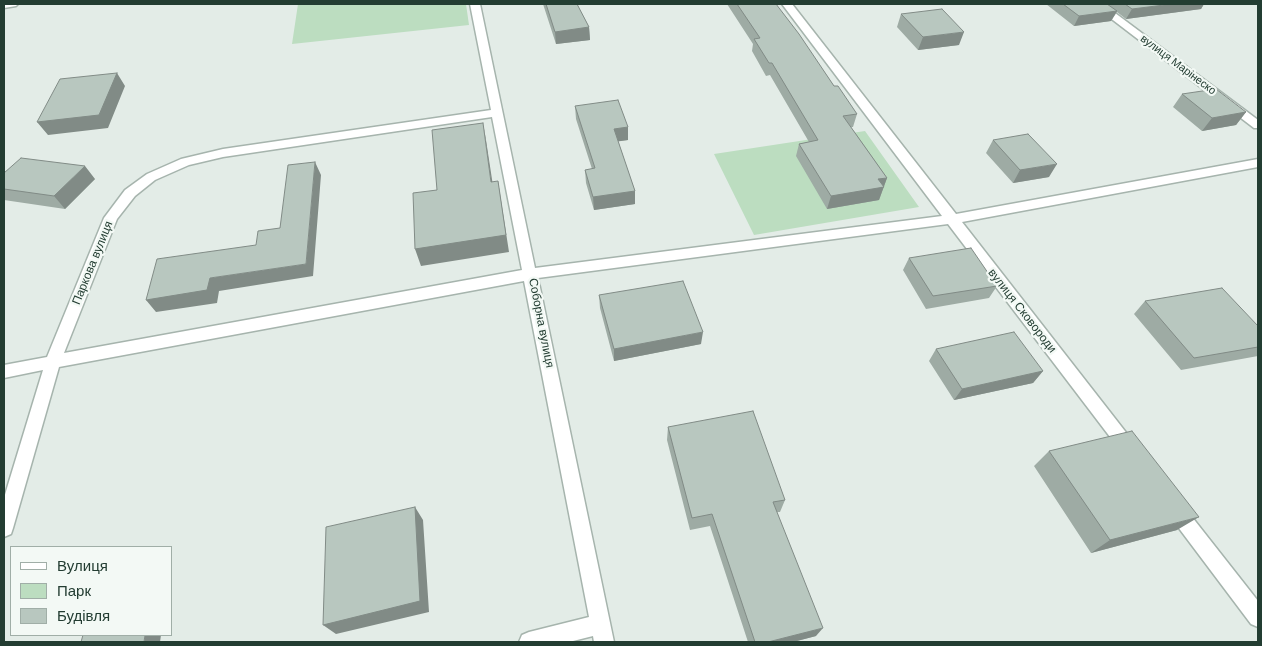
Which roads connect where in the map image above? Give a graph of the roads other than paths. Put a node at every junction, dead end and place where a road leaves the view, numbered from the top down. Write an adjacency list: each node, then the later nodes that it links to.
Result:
1 (13, 4): 5 (street)
2 (475, 4): 6 (street, Соборна вулиця)
3 (788, 4): 9 (street, вулиця Сковороди)
4 (1097, 4): 7 (street, вулиця Марінеско)
5 (4, 5)
6 (497, 114): 10 (street, Соборна вулиця); 11 (street, Паркова вулиця)
7 (1258, 126)
8 (1258, 163): 9 (street)
9 (951, 219): 10 (street); 13 (street, вулиця Сковороди)
10 (531, 274): 11 (street); 17 (street, Соборна вулиця)
11 (53, 362): 12 (street); 15 (street, Паркова вулиця)
12 (4, 371)
13 (1138, 461)
14 (1168, 500): 16 (street)
15 (4, 528)
16 (1258, 617)
17 (602, 633): 18 (street)
18 (529, 642)

